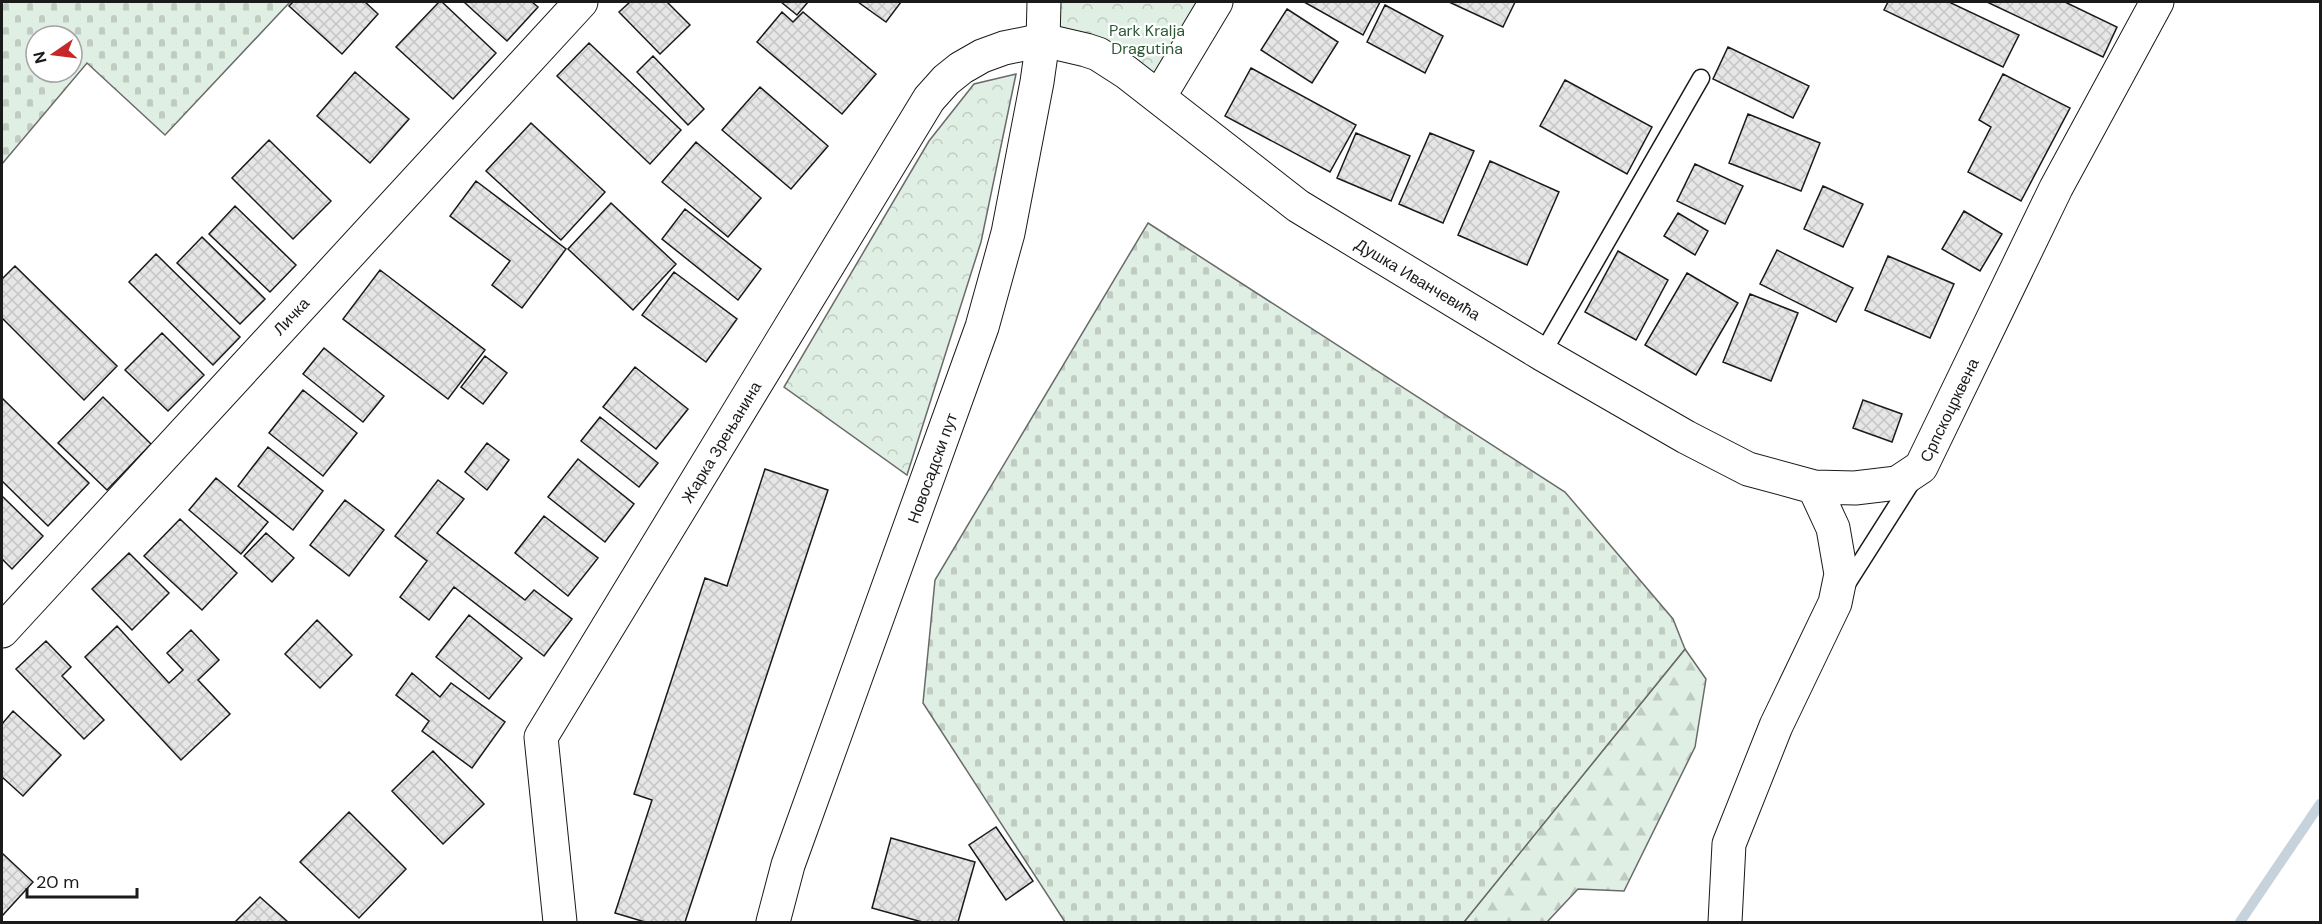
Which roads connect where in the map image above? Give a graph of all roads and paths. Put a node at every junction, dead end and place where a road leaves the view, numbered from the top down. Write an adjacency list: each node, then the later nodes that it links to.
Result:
1 (581, 2): 12 (street, Личка)
2 (1044, 2): 5 (street, Новосадски пут)
3 (1216, 2): 7 (street)
4 (2157, 2): 9 (street, Српскоцрквена)
5 (1043, 40): 7 (street, Душка Иванчевића); 13 (street, Жарка Зрењанина); 14 (street, Новосадски пут)
6 (1701, 78): 8 (lane)
7 (1160, 97): 8 (street, Душка Иванчевића)
8 (1542, 354): 10 (street, Душка Иванчевића)
9 (1921, 467): 10 (street, Српскоцрквена); 11 (lane)
10 (1814, 487): 11 (street)
11 (1834, 603): 15 (street)
12 (2, 631)
13 (560, 922)
14 (773, 922)
15 (1725, 922)

